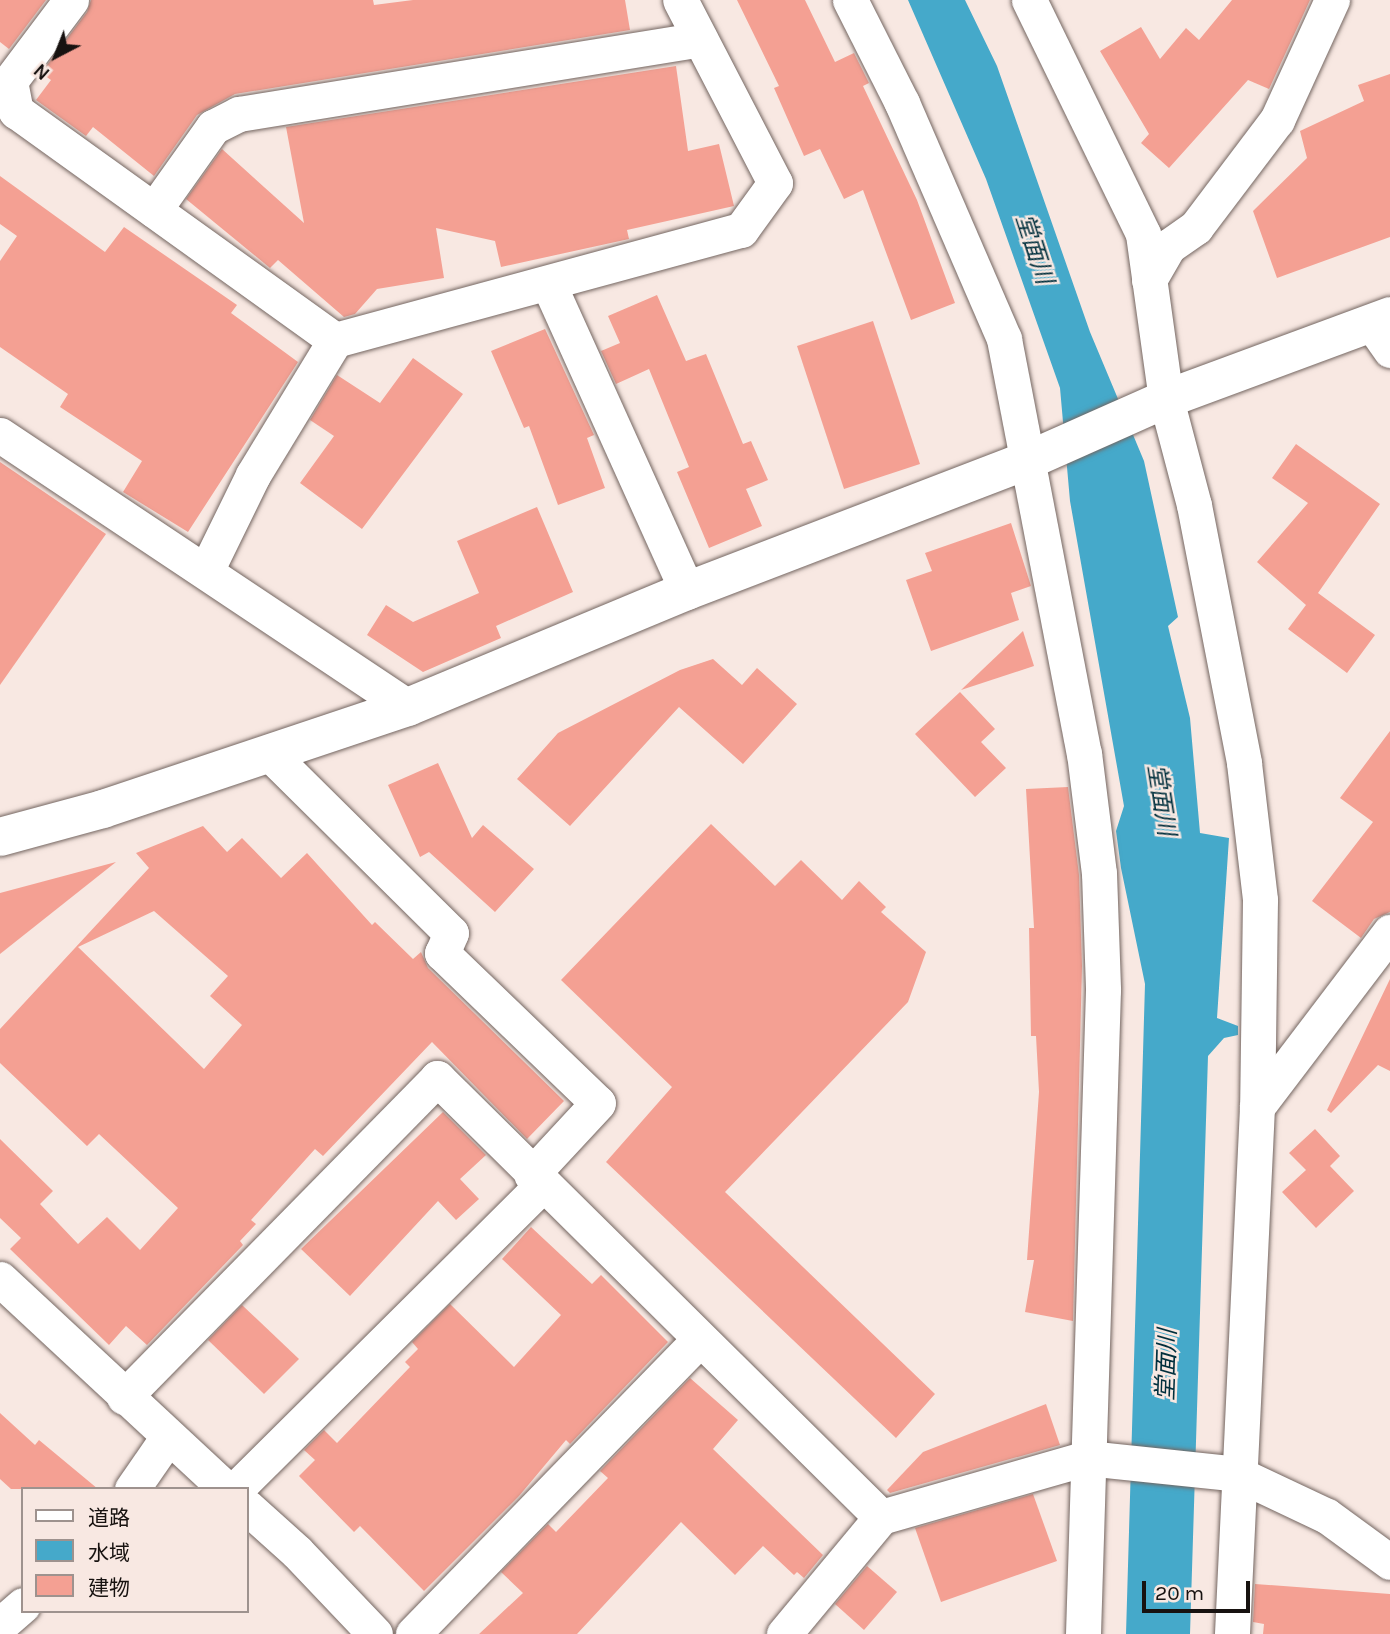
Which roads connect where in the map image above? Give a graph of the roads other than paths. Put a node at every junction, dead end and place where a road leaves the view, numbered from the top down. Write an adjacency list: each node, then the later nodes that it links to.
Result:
1 (71, 0): 7 (street)
2 (680, 0): 6 (street)
3 (850, 0): 14 (street)
4 (1029, 0): 8 (street)
5 (1332, 0): 8 (street)
6 (700, 39): 7 (street); 9 (street)
7 (154, 210): 11 (street)
8 (1149, 280): 12 (street)
9 (549, 285): 11 (street); 16 (street)
10 (1384, 330): 12 (street)
11 (335, 340): 15 (street)
12 (1166, 399): 14 (street); 21 (street)
13 (0, 435): 15 (street)
14 (1029, 460): 16 (street); 27 (street)
15 (206, 571): 17 (street)
16 (687, 591): 17 (street)
17 (408, 707): 18 (street)
18 (271, 755): 19 (street); 22 (street)
19 (0, 837)
20 (1390, 932): 21 (street)
21 (1257, 1107): 28 (street)
22 (536, 1180): 24 (street); 25 (street); 31 (street)
23 (0, 1279): 25 (street)
24 (699, 1340): 33 (street); 36 (street)
25 (124, 1397): 26 (street)
26 (168, 1437): 29 (street); 30 (street)
27 (1097, 1458): 28 (street); 33 (street); 38 (street)
28 (1238, 1474): 34 (street); 39 (street)
29 (133, 1487)
30 (224, 1487)
31 (238, 1487)
32 (248, 1508): 35 (street)
33 (881, 1517): 37 (street)
34 (1390, 1562)
35 (375, 1634)
36 (413, 1634)
37 (784, 1634)
38 (1083, 1634)
39 (1232, 1634)

